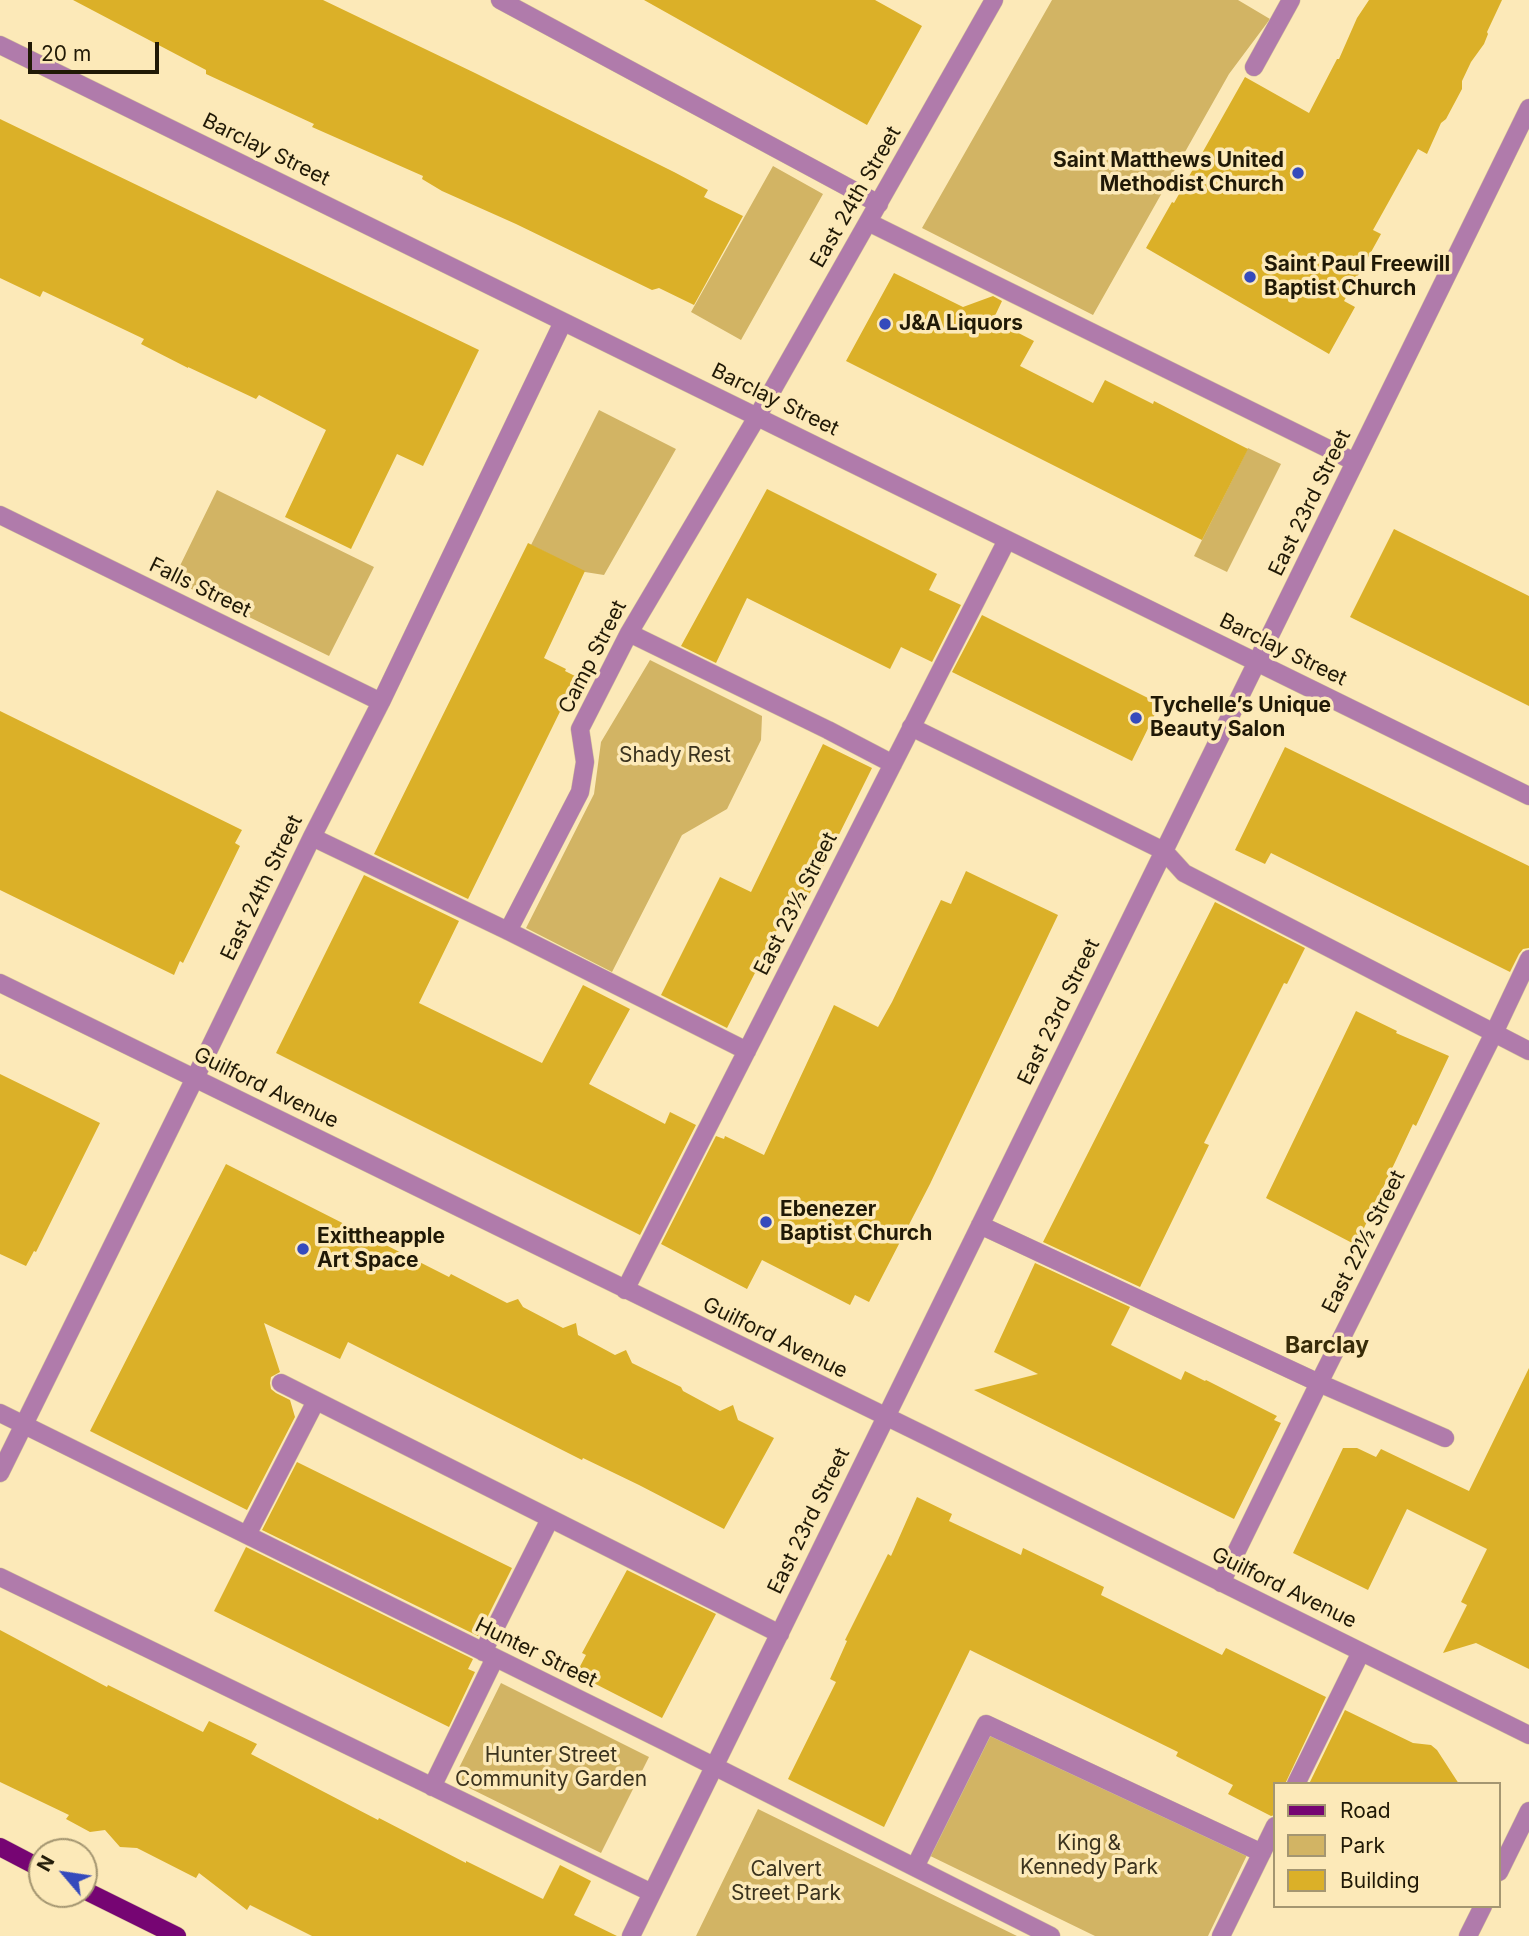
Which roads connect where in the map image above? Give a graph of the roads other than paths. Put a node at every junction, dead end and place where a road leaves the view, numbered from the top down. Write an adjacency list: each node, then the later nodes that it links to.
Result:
1 (500, 0): 7 (street)
2 (994, 0): 7 (street, East 24th Street)
3 (1291, 0): 5 (street)
4 (0, 45): 9 (street, Barclay Street)
5 (1254, 67)
6 (1529, 108): 11 (street, East 23rd Street)
7 (879, 204): 8 (street, East 24th Street)
8 (868, 222): 10 (street, East 24th Street); 11 (street)
9 (563, 322): 10 (street, Barclay Street); 16 (street, East 24th Street)
10 (757, 417): 13 (street, Barclay Street); 14 (street, Camp Street)
11 (1355, 462): 15 (street, East 23rd Street)
12 (0, 515): 16 (street, Falls Street)
13 (1007, 540): 15 (street, Barclay Street); 17 (street, East 23½ Street)
14 (629, 633): 18 (street); 22 (street, Camp Street)
15 (1256, 663): 19 (street, Barclay Street); 21 (street, East 23rd Street)
16 (381, 702): 20 (street, East 24th Street)
17 (911, 727): 18 (street, East 23½ Street); 21 (street)
18 (892, 764): 26 (street, East 23½ Street)
19 (1529, 796)
20 (312, 837): 22 (street); 28 (street, East 24th Street)
21 (1164, 851): 25 (street); 29 (street, East 23rd Street)
22 (508, 931): 26 (street)
23 (1529, 959): 25 (street, East 22½ Street)
24 (0, 983): 28 (street, Guilford Avenue)
25 (1494, 1034): 27 (street); 32 (street, East 22½ Street)
26 (747, 1051): 30 (street, East 23½ Street)
27 (1529, 1051)
28 (195, 1078): 30 (street, Guilford Avenue); 36 (street, East 24th Street)
29 (980, 1225): 32 (street); 35 (street, East 23rd Street)
30 (625, 1290): 35 (street, Guilford Avenue)
31 (281, 1383): 33 (street)
32 (1319, 1383): 37 (street); 42 (street, East 22½ Street)
33 (316, 1401): 39 (street); 40 (street)
34 (0, 1413): 36 (street, Hunter Street)
35 (885, 1418): 42 (street, Guilford Avenue); 43 (street, East 23rd Street)
36 (24, 1425): 38 (street, East 24th Street); 40 (street, Hunter Street)
37 (1445, 1438)
38 (0, 1473)
39 (550, 1519): 43 (street); 45 (street)
40 (247, 1535): 45 (street, Hunter Street)
41 (0, 1577): 49 (street)
42 (1222, 1583): 44 (street, Guilford Avenue)
43 (780, 1634): 47 (street, East 23rd Street)
44 (1361, 1652): 46 (street, Guilford Avenue); 48 (street)
45 (489, 1655): 47 (street, Hunter Street); 49 (street)
46 (1529, 1735)
47 (715, 1766): 55 (street, Hunter Street); 57 (street, East 23rd Street)
48 (1297, 1782)
49 (432, 1787): 57 (street)
50 (1529, 1811): 56 (street)
51 (1274, 1828): 53 (street)
52 (0, 1847): 54 (main road)
53 (1262, 1853): 55 (street); 63 (street)
54 (28, 1861)
55 (915, 1867): 62 (street, Hunter Street)
56 (1501, 1868)
57 (652, 1893): 61 (street, East 23rd Street)
58 (98, 1896): 60 (main road)
59 (1482, 1908): 64 (street)
60 (177, 1936)
61 (631, 1936)
62 (1051, 1936)
63 (1221, 1936)
64 (1468, 1936)

